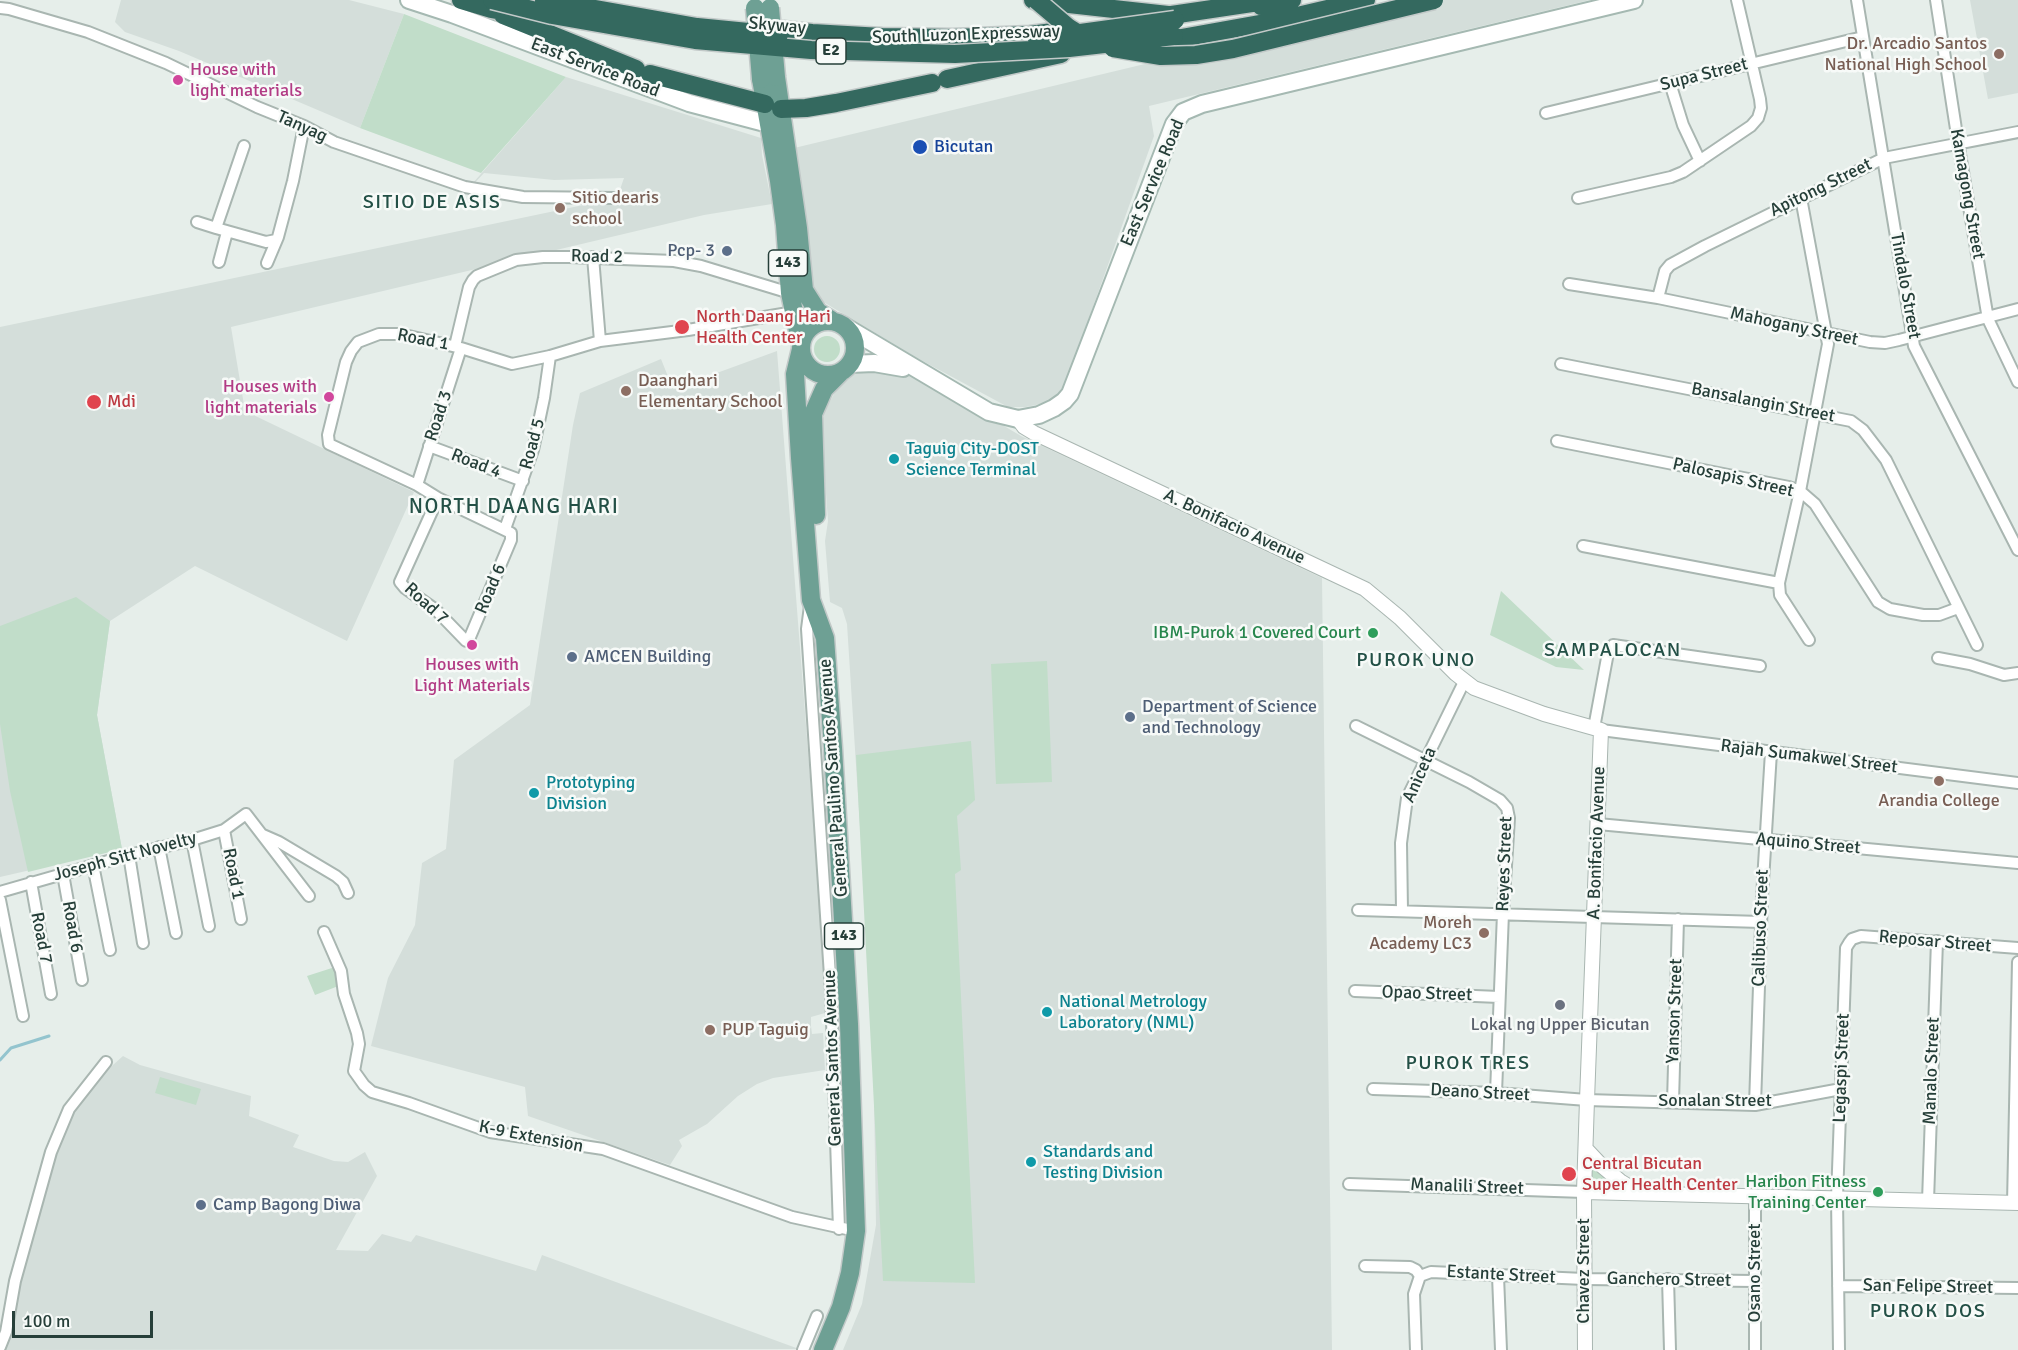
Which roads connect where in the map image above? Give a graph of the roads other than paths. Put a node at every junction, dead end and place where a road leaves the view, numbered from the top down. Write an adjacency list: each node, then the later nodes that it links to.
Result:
1 (410, 0): 26 (main road, East Service Road)
2 (461, 0): 18 (highway, South Luzon Expressway / E2)
3 (544, 0): 9 (highway, Skyway / E2, bridge)
4 (579, 0): 20 (highway, South Luzon Expressway / E2)
5 (1034, 0): 12 (highway, bridge); 20 (highway)
6 (1090, 0): 7 (highway)
7 (1146, 0)
8 (1272, 0): 20 (highway, South Luzon Expressway / E2)
9 (1292, 0)
10 (1346, 0): 18 (highway, Skyway / E2, bridge)
11 (1366, 0): 22 (highway, South Luzon Expressway / E2)
12 (1434, 0)
13 (1634, 0): 61 (main road, East Service Road)
14 (1737, 0): 23 (street)
15 (1857, 0): 21 (street, Tindalo Street)
16 (1936, 0): 29 (street, Kamagong Street)
17 (763, 4): 26 (main road, General Paulino Santos Avenue, bridge)
18 (491, 5): 22 (highway, South Luzon Expressway / E2); 26 (highway)
19 (0, 8): 27 (street, Tanyag)
20 (1173, 15)
21 (1863, 38): 23 (street, Supa Street); 31 (street, Tindalo Street)
22 (1061, 54): 26 (highway)
23 (1751, 63): 24 (street, Supa Street); 32 (street)
24 (1670, 83): 25 (street, Supa Street); 32 (street)
25 (1546, 113)
26 (775, 116): 44 (main road, General Paulino Santos Avenue / 143); 49 (main road, General Paulino Santos Avenue / 143)
27 (304, 126): 33 (street, Tanyag); 39 (street)
28 (2018, 132): 29 (street, Apitong Street)
29 (1958, 142): 31 (street, Apitong Street); 48 (street, Kamagong Street)
30 (244, 146): 37 (street)
31 (1884, 158): 35 (street, Apitong Street); 51 (street, Tindalo Street)
32 (1700, 161): 34 (street)
33 (616, 198)
34 (1578, 198)
35 (1801, 198): 45 (street, Apitong Street); 50 (street)
36 (197, 222): 37 (street)
37 (216, 228): 38 (street)
38 (227, 232): 39 (street); 41 (street)
39 (276, 240): 42 (street)
40 (593, 257): 44 (street, Road 2); 52 (street); 53 (street, Road 2)
41 (219, 262)
42 (267, 264)
43 (1569, 284): 45 (street, Mahogany Street)
44 (790, 293): 47 (main road, General Paulino Santos Avenue / 143)
45 (1658, 298): 50 (street, Mahogany Street)
46 (2018, 309): 48 (street, Mahogany Street)
47 (794, 312): 52 (street, Road 1); 54 (main road, General Paulino Santos Avenue / 143)
48 (1988, 319): 51 (street, Mahogany Street); 59 (street, Kamagong Street)
49 (839, 324): 54 (main road, 143); 57 (main road, 143); 58 (main road, East Service Road)
50 (1827, 334): 51 (street, Mahogany Street); 60 (street)
51 (1913, 336): 69 (street, Tindalo Street)
52 (600, 341): 55 (street, Road 1)
53 (458, 347): 55 (street, Road 1); 63 (street, Road 3); 65 (street, Road 1)
54 (801, 347): 57 (main road, 143); 137 (main road, General Paulino Santos Avenue / 143)
55 (550, 356): 64 (street, Road 5)
56 (1562, 364): 60 (street, Bansalangin Street)
57 (845, 369): 58 (main road, East Service Road); 150 (main road, General Paulino Santos Avenue / 143)
58 (919, 372): 61 (main road, East Service Road)
59 (2018, 382)
60 (1815, 413): 66 (street); 73 (street, Bansalangin Street)
61 (1018, 419): 80 (street, A. Bonifacio Avenue)
62 (1557, 441): 66 (street, Palosapis Street)
63 (429, 446): 64 (street, Road 4); 65 (street, Road 3)
64 (523, 481): 68 (street, Road 5)
65 (417, 485): 67 (street, Road 1)
66 (1800, 491): 72 (street); 73 (street, Palosapis Street)
67 (438, 498): 68 (street, Road 1); 75 (street, Road 7)
68 (508, 532): 75 (street, Road 6)
69 (2015, 538): 71 (street, Tindalo Street)
70 (1583, 546): 72 (street)
71 (2018, 550)
72 (1779, 583): 74 (street)
73 (1958, 608): 76 (street, Bansalangin Street)
74 (1809, 640)
75 (466, 641)
76 (1977, 645)
77 (1938, 658): 79 (street)
78 (1760, 666): 82 (street)
79 (2018, 673)
80 (1464, 682): 82 (street, A. Bonifacio Avenue); 84 (street, Aniceta)
81 (1356, 726): 84 (street, Reyes Street)
82 (1597, 729): 83 (street, Rajah Sumakwel Street); 86 (street, A. Bonifacio Avenue)
83 (1771, 752): 85 (street, Rajah Sumakwel Street); 90 (street, Calibuso Street)
84 (1425, 760): 102 (street, Aniceta); 103 (street, Reyes Street)
85 (2018, 783)
86 (1598, 824): 90 (street, Aquino Street); 104 (street, A. Bonifacio Avenue)
87 (224, 830): 88 (street, Joseph Sitt Novelty); 89 (street, Joseph Sitt Novelty); 105 (street, Road 1)
88 (260, 834): 98 (street); 99 (street)
89 (192, 840): 91 (street, Joseph Sitt Novelty); 108 (street)
90 (1765, 841): 93 (street, Aquino Street); 107 (street, Calibuso Street)
91 (159, 847): 92 (street, Joseph Sitt Novelty); 110 (street)
92 (129, 855): 94 (street, Joseph Sitt Novelty); 113 (street)
93 (2018, 862)
94 (93, 865): 95 (street, Joseph Sitt Novelty); 115 (street)
95 (63, 874): 96 (street, Joseph Sitt Novelty); 117 (street, Road 6)
96 (31, 882): 97 (street, Joseph Sitt Novelty); 119 (street, Road 7)
97 (0, 892)
98 (348, 893)
99 (309, 896)
100 (0, 900): 121 (street)
101 (1358, 910): 102 (street)
102 (1402, 910): 103 (street)
103 (1503, 913): 104 (street); 120 (street, Reyes Street)
104 (1594, 916): 106 (street); 126 (street, A. Bonifacio Avenue)
105 (242, 919)
106 (1678, 919): 107 (street); 127 (street, Yanson Street)
107 (1761, 922): 128 (street, Calibuso Street)
108 (209, 926)
109 (324, 932): 137 (street, K-9 Extension)
110 (176, 933)
111 (1852, 939): 112 (street, Reposar Street); 124 (street, Legaspi Street)
112 (1937, 941): 114 (street, Reposar Street); 135 (street, Manalo Street)
113 (143, 943)
114 (2018, 948)
115 (110, 950)
116 (2018, 962): 136 (street)
117 (82, 980)
118 (1355, 991): 120 (street, Opao Street)
119 (51, 994)
120 (1499, 997): 125 (street, Reyes Street)
121 (22, 1016)
122 (106, 1062): 147 (street)
123 (1373, 1089): 125 (street, Deano Street)
124 (1841, 1089): 128 (street, Sonalan Street); 134 (street, Legaspi Street)
125 (1496, 1093): 126 (street, Deano Street)
126 (1587, 1100): 127 (street, Sonalan Street); 129 (street, A. Bonifacio Avenue)
127 (1673, 1102): 128 (street, Sonalan Street)
128 (1755, 1105)
129 (1586, 1149): 131 (street, A. Bonifacio Avenue); 132 (street)
130 (1349, 1184): 131 (street, Manalili Street)
131 (1584, 1192): 132 (street); 141 (street, Chavez Street)
132 (1640, 1193): 133 (street)
133 (1755, 1196): 134 (street); 143 (street, Osano Street)
134 (1837, 1198): 135 (street); 144 (street, Legaspi Street)
135 (1928, 1201): 136 (street)
136 (2015, 1203)
137 (847, 1230): 149 (main road, General Paulino Santos Avenue / 143)
138 (1365, 1266): 139 (street)
139 (1419, 1276): 140 (street, Estante Street); 151 (street)
140 (1498, 1276): 141 (street, Estante Street); 152 (street)
141 (1584, 1279): 142 (street, Ganchero Street); 153 (street, Chavez Street)
142 (1668, 1279): 143 (street, Ganchero Street); 154 (street)
143 (1755, 1281): 155 (street, Osano Street)
144 (1838, 1286): 145 (street, San Felipe Street); 156 (street, Legaspi Street)
145 (2018, 1288)
146 (817, 1316): 148 (street)
147 (0, 1347)
148 (803, 1350)
149 (823, 1350)
150 (832, 1350)
151 (1416, 1350)
152 (1501, 1350)
153 (1585, 1350)
154 (1670, 1350)
155 (1755, 1350)
156 (1839, 1350)

